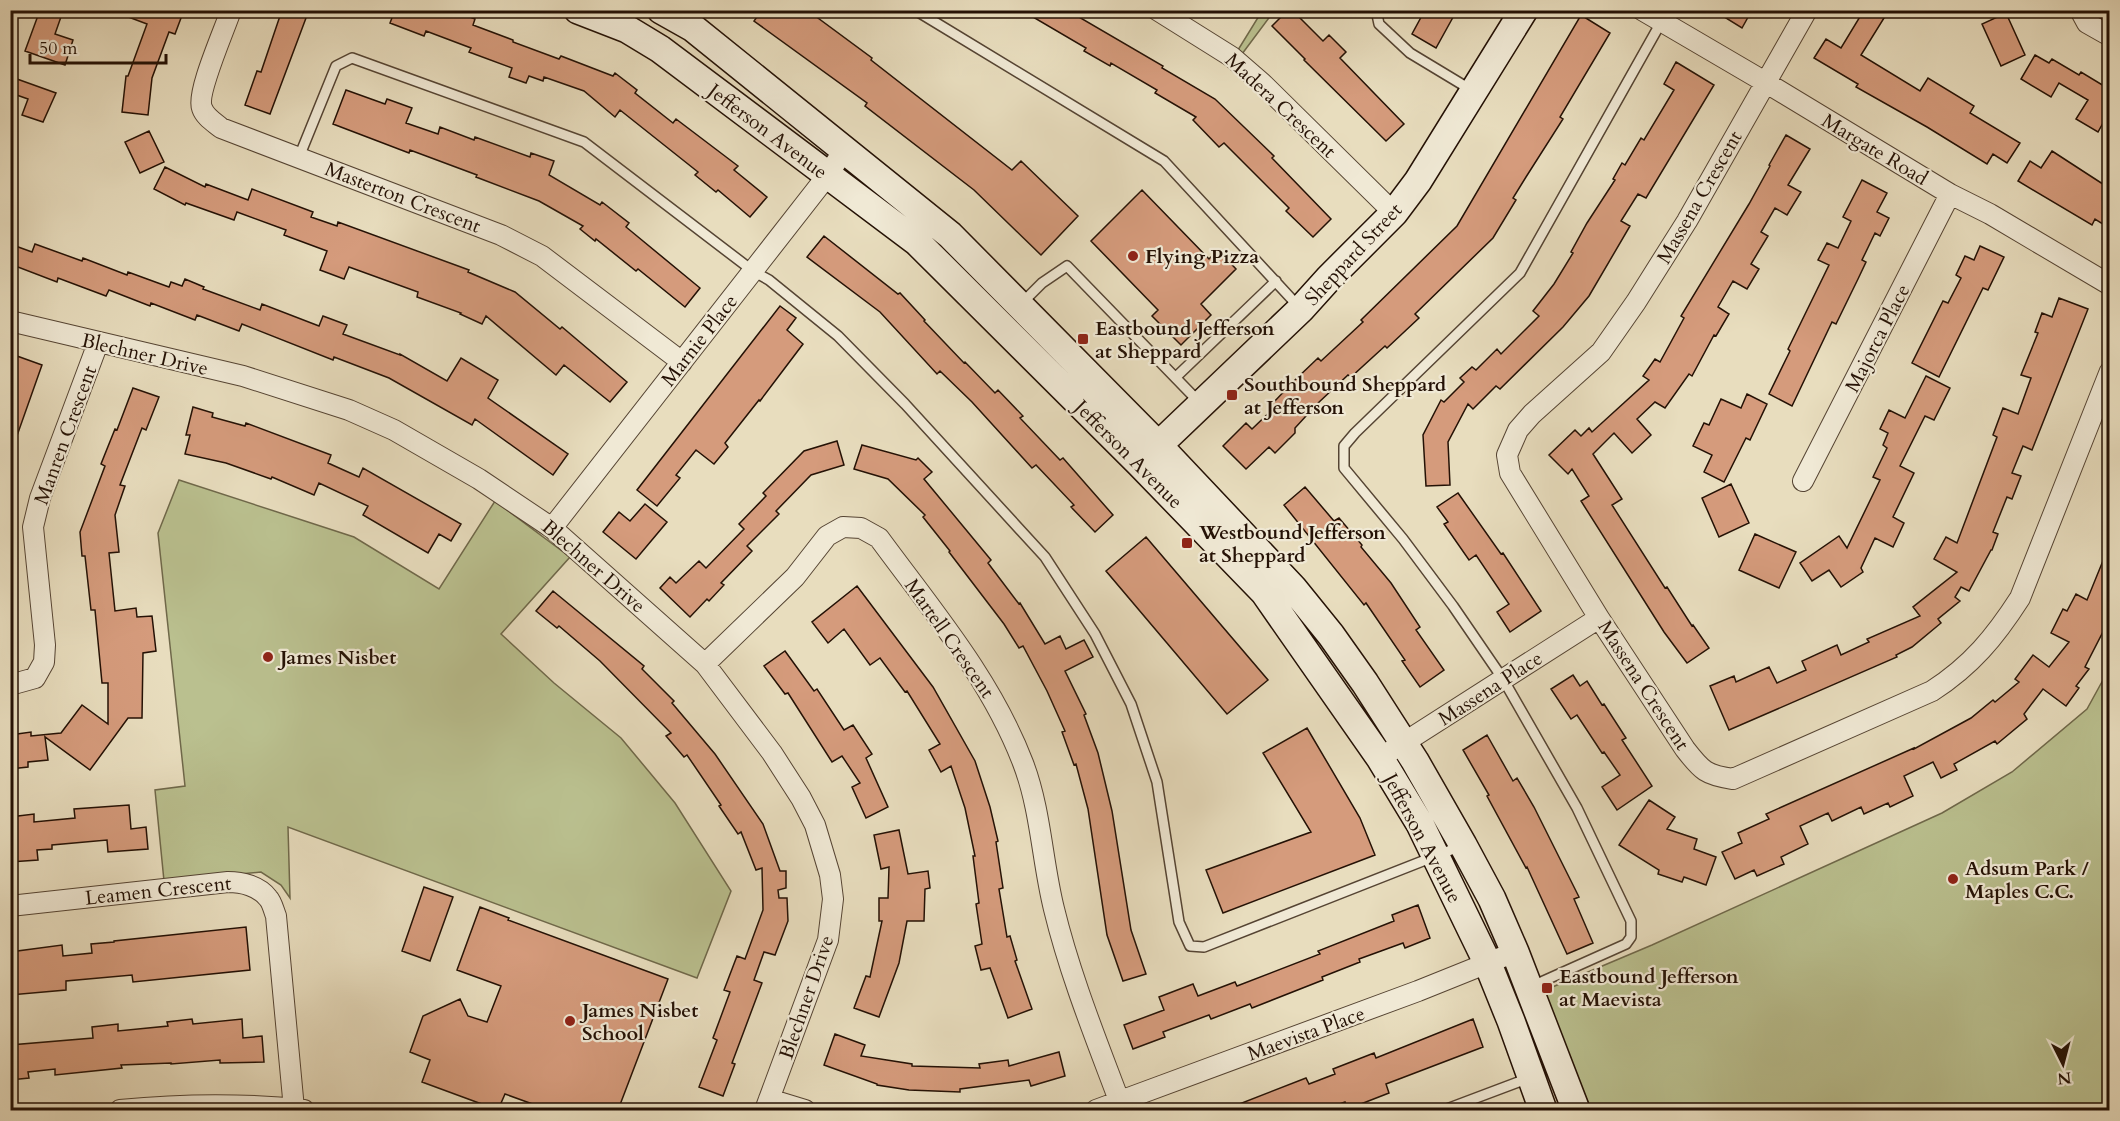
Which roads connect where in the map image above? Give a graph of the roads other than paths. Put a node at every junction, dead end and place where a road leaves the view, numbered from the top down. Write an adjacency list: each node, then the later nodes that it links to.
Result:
1 (231, 10): 16 (street, Masterton Crescent)
2 (578, 10): 17 (street, Jefferson Avenue)
3 (660, 10): 15 (street, Jefferson Avenue)
4 (915, 10): 21 (lane)
5 (1157, 10): 19 (street, Madera Crescent)
6 (1376, 10): 14 (lane)
7 (1524, 10): 14 (street, Sheppard Street)
8 (1642, 10): 11 (street, Margate Road)
9 (1807, 10): 13 (street, Massena Crescent)
10 (2080, 10): 12 (street)
11 (1665, 16): 13 (street, Margate Road); 36 (lane)
12 (2109, 36)
13 (1765, 82): 18 (street, Margate Road); 34 (street, Massena Crescent)
14 (1474, 92): 19 (street, Sheppard Street)
15 (844, 150): 17 (street, Marnie Place); 23 (street, Jefferson Avenue)
16 (299, 157): 20 (lane); 27 (street, Masterton Crescent)
17 (827, 176): 20 (street, Marnie Place); 31 (street, Jefferson Avenue)
18 (1950, 194): 22 (street, Margate Road); 32 (street, Majorca Place)
19 (1394, 213): 24 (street, Sheppard Street)
20 (753, 271): 27 (street, Marnie Place); 41 (lane)
21 (1276, 281): 24 (lane); 29 (lane)
22 (2109, 285)
23 (1020, 305): 29 (lane); 31 (street, Jefferson Avenue)
24 (1301, 309): 30 (street, Sheppard Street)
25 (10, 321): 26 (street, Blechner Drive)
26 (98, 343): 33 (street, Blechner Drive); 37 (street, Manren Crescent)
27 (682, 362): 33 (street, Marnie Place)
28 (2109, 371): 34 (street, Massena Crescent)
29 (1176, 377): 30 (lane)
30 (1201, 404): 31 (street, Sheppard Street)
31 (1149, 454): 38 (street, Jefferson Avenue); 39 (street, Jefferson Avenue)
32 (1803, 481)
33 (552, 528): 35 (street, Blechner Drive)
34 (1599, 618): 36 (street, Massena Place)
35 (705, 664): 47 (street, Martell Crescent); 48 (street, Blechner Drive)
36 (1503, 679): 38 (street, Massena Place); 45 (lane)
37 (10, 685)
38 (1403, 743): 39 (street, Massena Place); 40 (street, Jefferson Avenue)
39 (1380, 758): 41 (street, Jefferson Avenue)
40 (1463, 845): 41 (lane); 43 (street, Jefferson Avenue)
41 (1436, 857): 44 (street, Jefferson Avenue)
42 (10, 906): 50 (street, Leamen Crescent)
43 (1515, 952): 44 (street, Maevista Place); 45 (street, Jefferson Avenue)
44 (1488, 964): 46 (street, Jefferson Avenue); 47 (street, Maevista Place)
45 (1529, 987): 55 (street, Jefferson Avenue)
46 (1532, 1077): 53 (lane); 54 (street, Jefferson Avenue)
47 (1120, 1103): 52 (street, Maevista Place)
48 (767, 1105): 51 (street)
49 (120, 1110): 50 (street)
50 (300, 1110)
51 (805, 1110)
52 (1096, 1110)
53 (1444, 1110)
54 (1544, 1110)
55 (1576, 1110)

